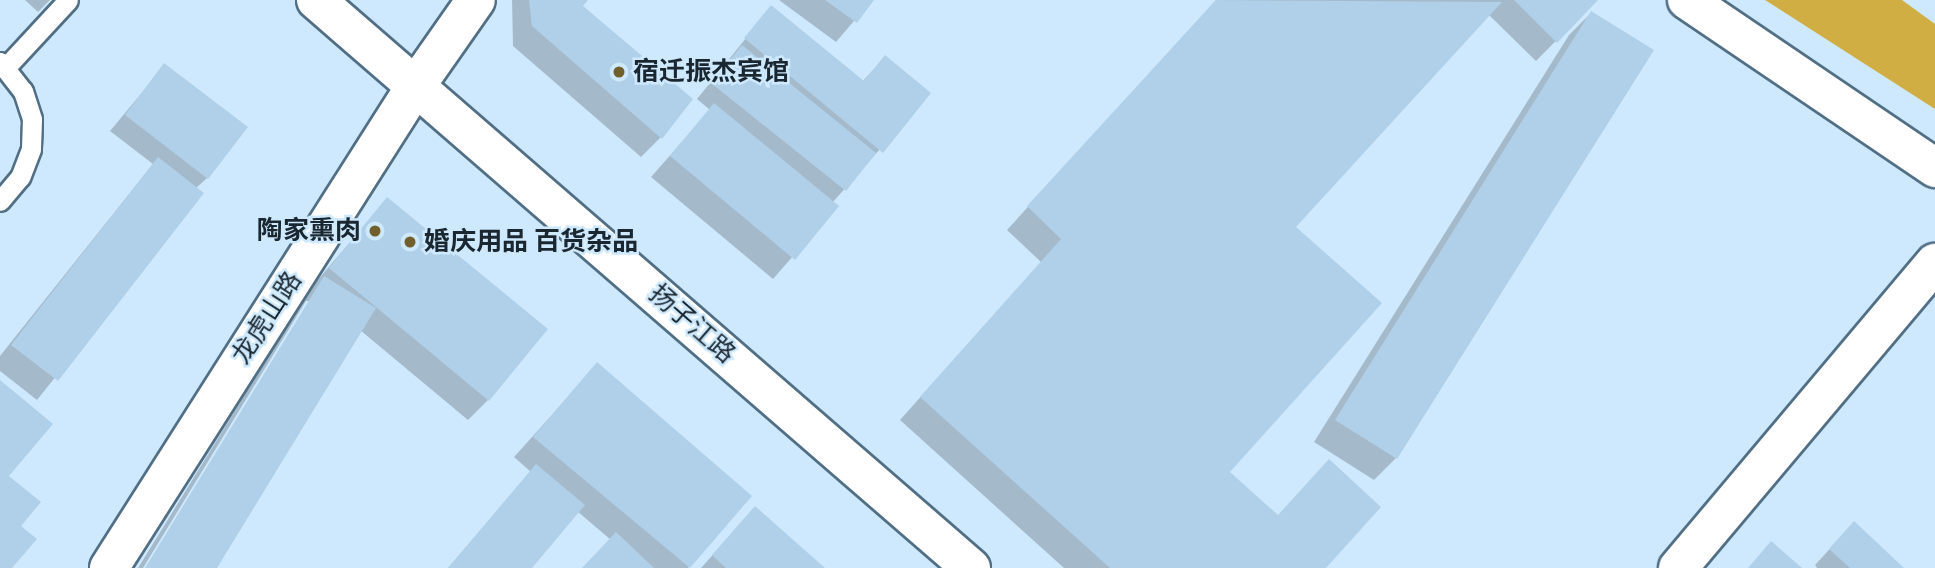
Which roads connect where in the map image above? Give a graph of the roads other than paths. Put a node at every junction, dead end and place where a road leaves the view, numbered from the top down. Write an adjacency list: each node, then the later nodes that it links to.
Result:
1 (68, 0): 5 (lane)
2 (316, 0): 6 (street, 扬子江路)
3 (476, 0): 6 (street, 龙虎山路)
4 (1687, 0): 7 (street)
5 (3, 65): 8 (lane)
6 (415, 87): 10 (street, 龙虎山路); 11 (street, 扬子江路)
7 (1935, 168)
8 (0, 201)
9 (1935, 263): 12 (street)
10 (108, 568)
11 (971, 568)
12 (1678, 568)

